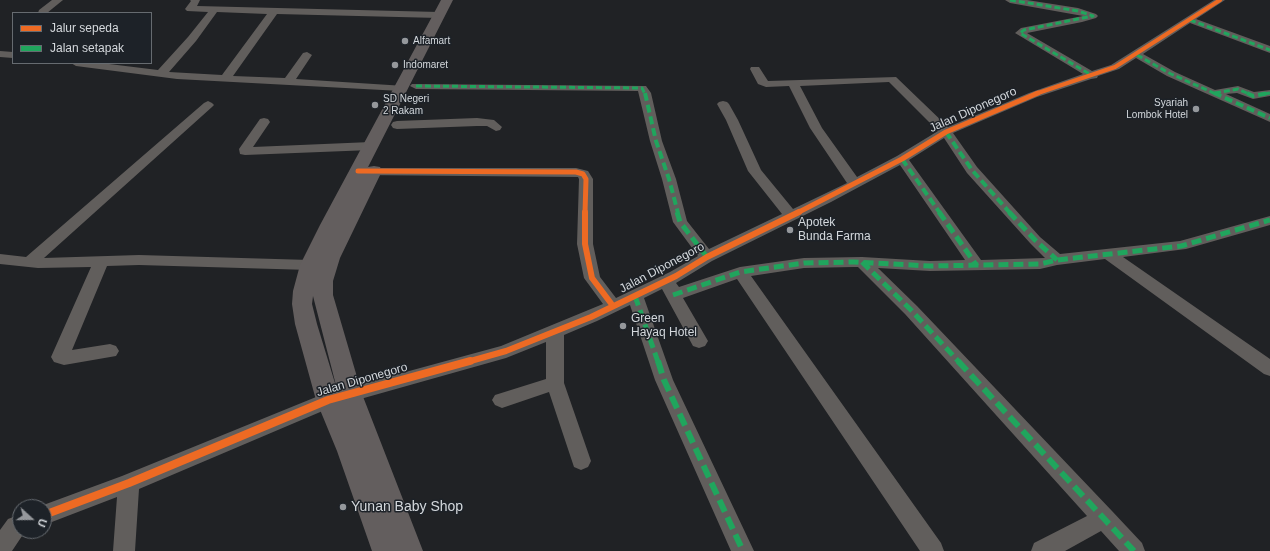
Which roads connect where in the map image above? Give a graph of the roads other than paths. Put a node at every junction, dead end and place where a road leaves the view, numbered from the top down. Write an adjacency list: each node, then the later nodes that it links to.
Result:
1 (58, 0): 9 (street)
2 (195, 0): 7 (street)
3 (456, 0): 10 (main road)
4 (1010, 0): 6 (street)
5 (1220, 0): 11 (street, Jalan Diponegoro)
6 (1028, 1): 20 (street)
7 (214, 10): 8 (street); 19 (street)
8 (274, 11): 10 (street); 21 (street)
9 (42, 12)
10 (442, 14): 24 (main road)
11 (1190, 20): 12 (street); 16 (street, Jalan Diponegoro)
12 (1270, 50)
13 (0, 54): 14 (street)
14 (12, 55)
15 (307, 55): 22 (street)
16 (1137, 55): 20 (street, Jalan Diponegoro); 26 (street)
17 (84, 64): 19 (street)
18 (755, 69): 23 (street)
19 (161, 74): 21 (street)
20 (1092, 76): 33 (street, Jalan Diponegoro)
21 (225, 79): 22 (street)
22 (289, 81): 24 (street)
23 (793, 83): 33 (street); 37 (street)
24 (409, 87): 31 (main road); 34 (main road); 41 (street)
25 (1270, 93): 26 (street)
26 (1216, 94): 29 (street)
27 (723, 104): 38 (street)
28 (208, 105): 45 (street)
29 (1270, 118)
30 (264, 122): 34 (street)
31 (397, 125): 32 (street); 36 (main road)
32 (496, 127)
33 (946, 132): 35 (street, Jalan Diponegoro); 44 (street)
34 (371, 146): 36 (main road)
35 (902, 159): 37 (street, Jalan Diponegoro); 48 (street)
36 (366, 171): 47 (main road); 53 (street); 59 (main road)
37 (854, 184): 38 (street, Jalan Diponegoro)
38 (790, 215): 41 (street, Jalan Diponegoro)
39 (1270, 220): 40 (street)
40 (1109, 254): 44 (street); 57 (street)
41 (706, 257): 50 (street, Jalan Diponegoro)
42 (0, 259): 45 (street)
43 (102, 260): 45 (street); 47 (street); 56 (street)
44 (1057, 260): 48 (street)
45 (30, 262)
46 (862, 262): 48 (street); 49 (street); 64 (street)
47 (310, 265): 59 (main road)
48 (977, 266)
49 (740, 272): 51 (street); 71 (street)
50 (676, 276): 51 (street); 52 (street, Jalan Diponegoro)
51 (672, 295): 55 (street)
52 (635, 296): 53 (street, Jalan Diponegoro); 70 (street)
53 (614, 306): 54 (street, Jalan Diponegoro)
54 (555, 332): 58 (street); 59 (street, Jalan Diponegoro)
55 (699, 342)
56 (110, 351)
57 (1270, 369)
58 (554, 383): 60 (street); 61 (street)
59 (339, 397): 62 (street, Jalan Diponegoro); 68 (main road); 69 (main road)
60 (502, 400)
61 (581, 461)
62 (129, 483): 63 (street, Jalan Diponegoro); 67 (street)
63 (52, 512)
64 (1104, 518): 72 (street); 73 (street)
65 (12, 528): 66 (street)
66 (0, 549)
67 (124, 551)
68 (386, 551)
69 (408, 551)
70 (743, 551)
71 (933, 551)
72 (1042, 551)
73 (1134, 551)

